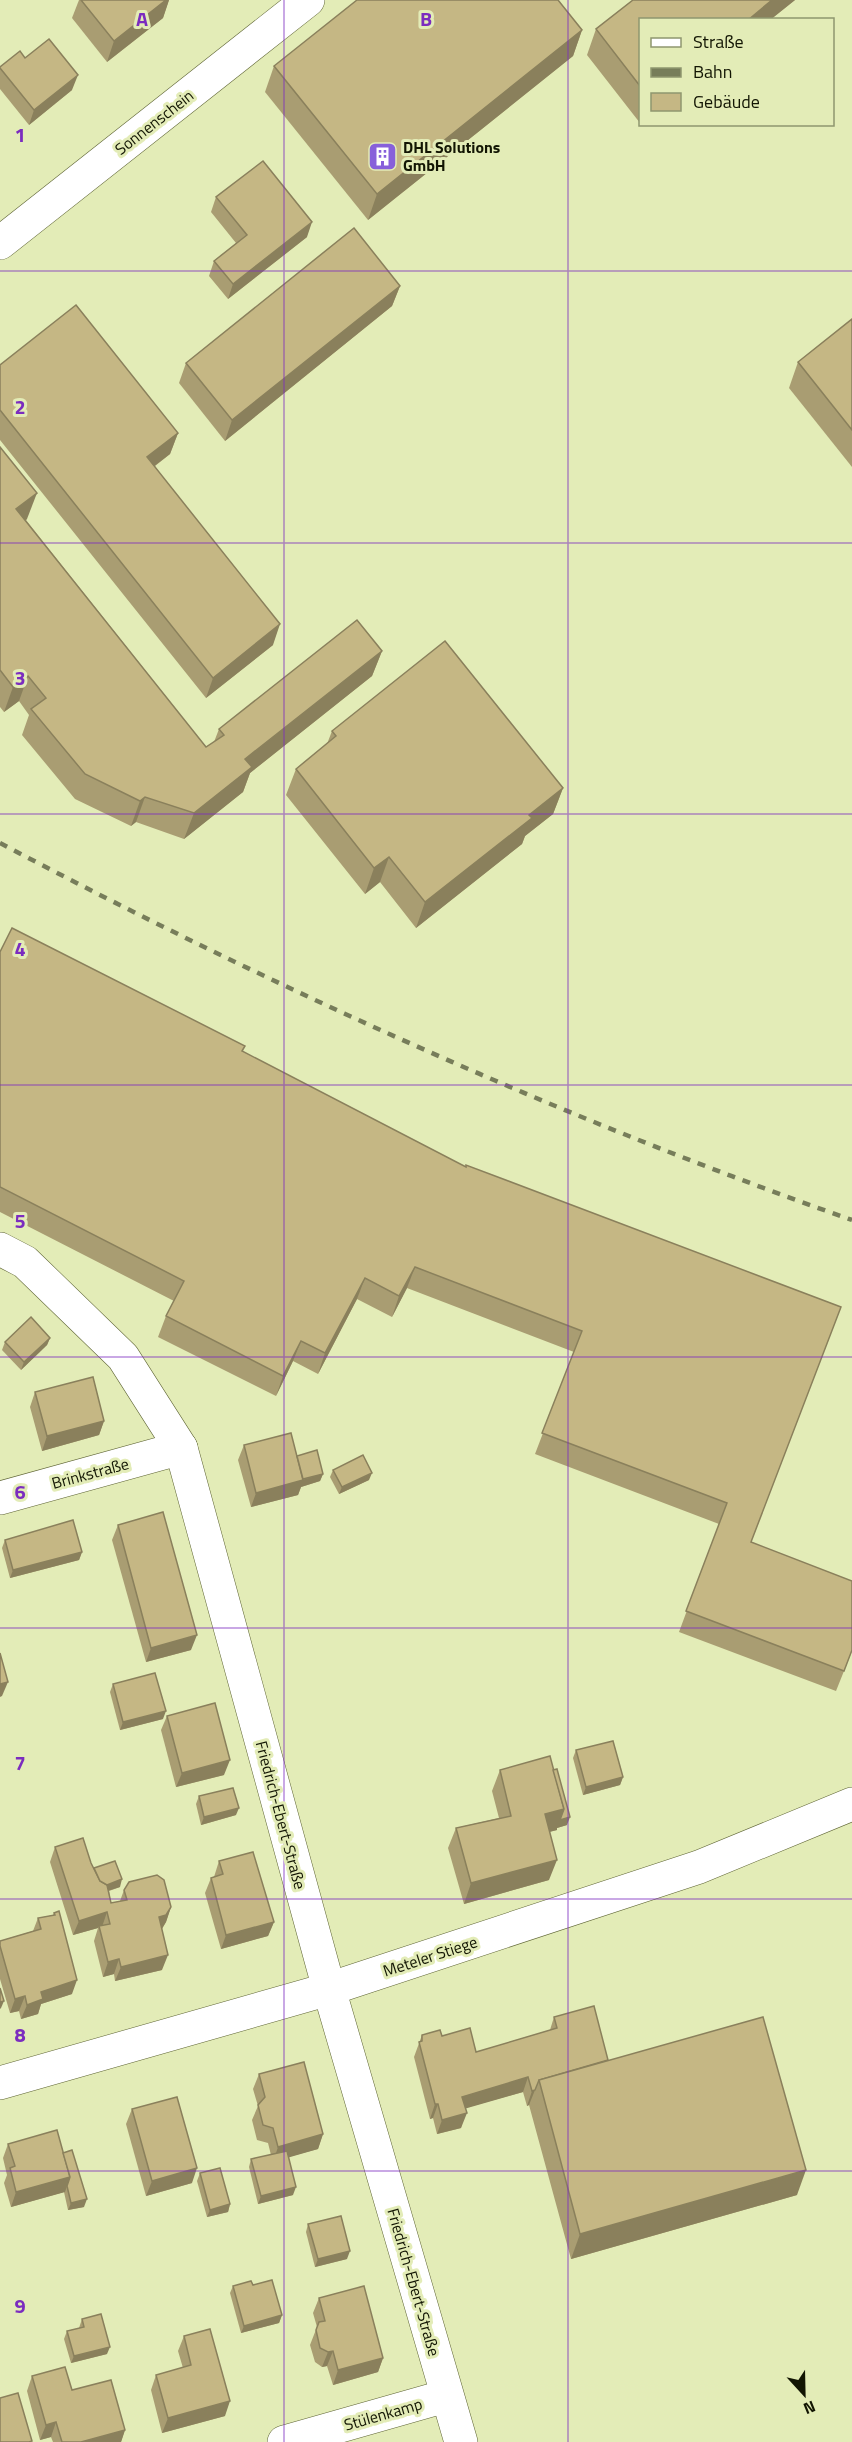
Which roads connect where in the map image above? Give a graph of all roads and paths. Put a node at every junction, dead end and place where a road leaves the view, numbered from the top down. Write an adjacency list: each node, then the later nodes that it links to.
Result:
1 (308, 0): 2 (street, Sonnenschein)
2 (0, 243)
3 (0, 1249): 4 (street, Friedrich-Ebert-Straße)
4 (181, 1448): 5 (street, Brinkstraße); 7 (street, Friedrich-Ebert-Straße)
5 (0, 1498)
6 (852, 1804): 7 (street, Meteler Stiege)
7 (329, 1989): 8 (street, Meteler Stiege); 9 (street, Friedrich-Ebert-Straße)
8 (0, 2083)
9 (446, 2396): 10 (street, Stülenkamp); 11 (street, Friedrich-Ebert-Straße)
10 (284, 2442)
11 (461, 2442)

